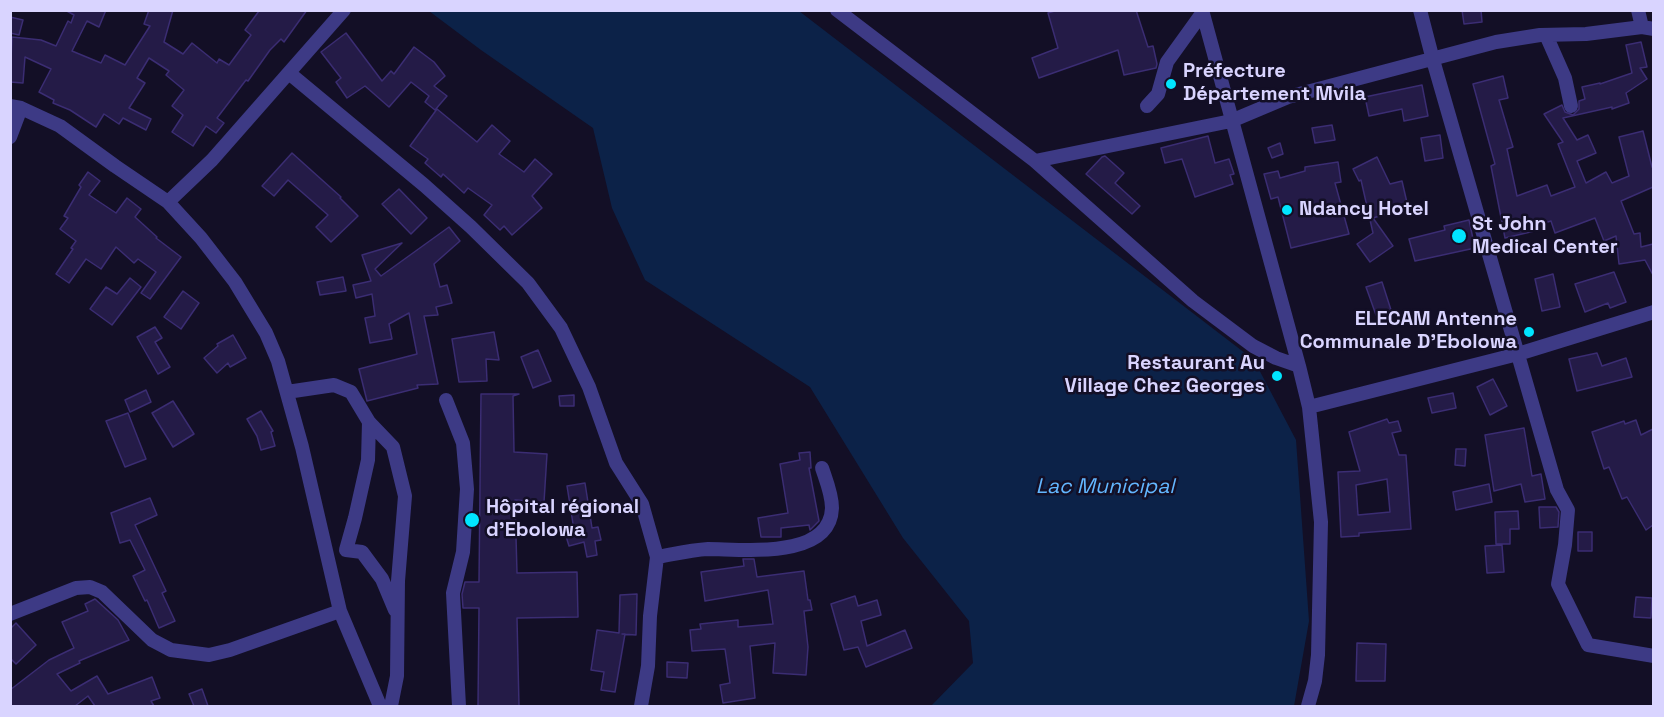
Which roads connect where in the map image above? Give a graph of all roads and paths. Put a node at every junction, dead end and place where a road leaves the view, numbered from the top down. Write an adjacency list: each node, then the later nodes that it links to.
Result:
1 (344, 10): 9 (street)
2 (837, 10): 15 (street)
3 (1420, 10): 8 (street)
4 (1638, 10): 6 (street)
5 (1203, 11): 10 (street); 13 (street)
6 (1648, 28): 7 (street)
7 (1546, 35): 8 (street); 11 (street)
8 (1432, 60): 13 (street); 18 (street)
9 (289, 73): 16 (street); 25 (street)
10 (1147, 106)
11 (1571, 106)
12 (16, 107): 14 (street); 16 (street)
13 (1232, 121): 15 (street); 19 (street)
14 (10, 137)
15 (1035, 162): 19 (street)
16 (168, 202): 20 (street)
17 (1653, 312): 18 (street)
18 (1518, 354): 22 (street); 29 (street)
19 (1299, 366): 22 (street)
20 (287, 392): 23 (street); 26 (street)
21 (446, 400): 32 (street)
22 (1309, 407): 34 (street)
23 (369, 422): 28 (street); 28 (street)
24 (822, 468): 25 (street)
25 (657, 557): 33 (street)
26 (340, 611): 27 (street); 30 (street)
27 (10, 614)
28 (398, 615): 31 (street)
29 (1653, 656)
30 (380, 706)
31 (391, 706)
32 (459, 706)
33 (641, 706)
34 (1308, 706)

